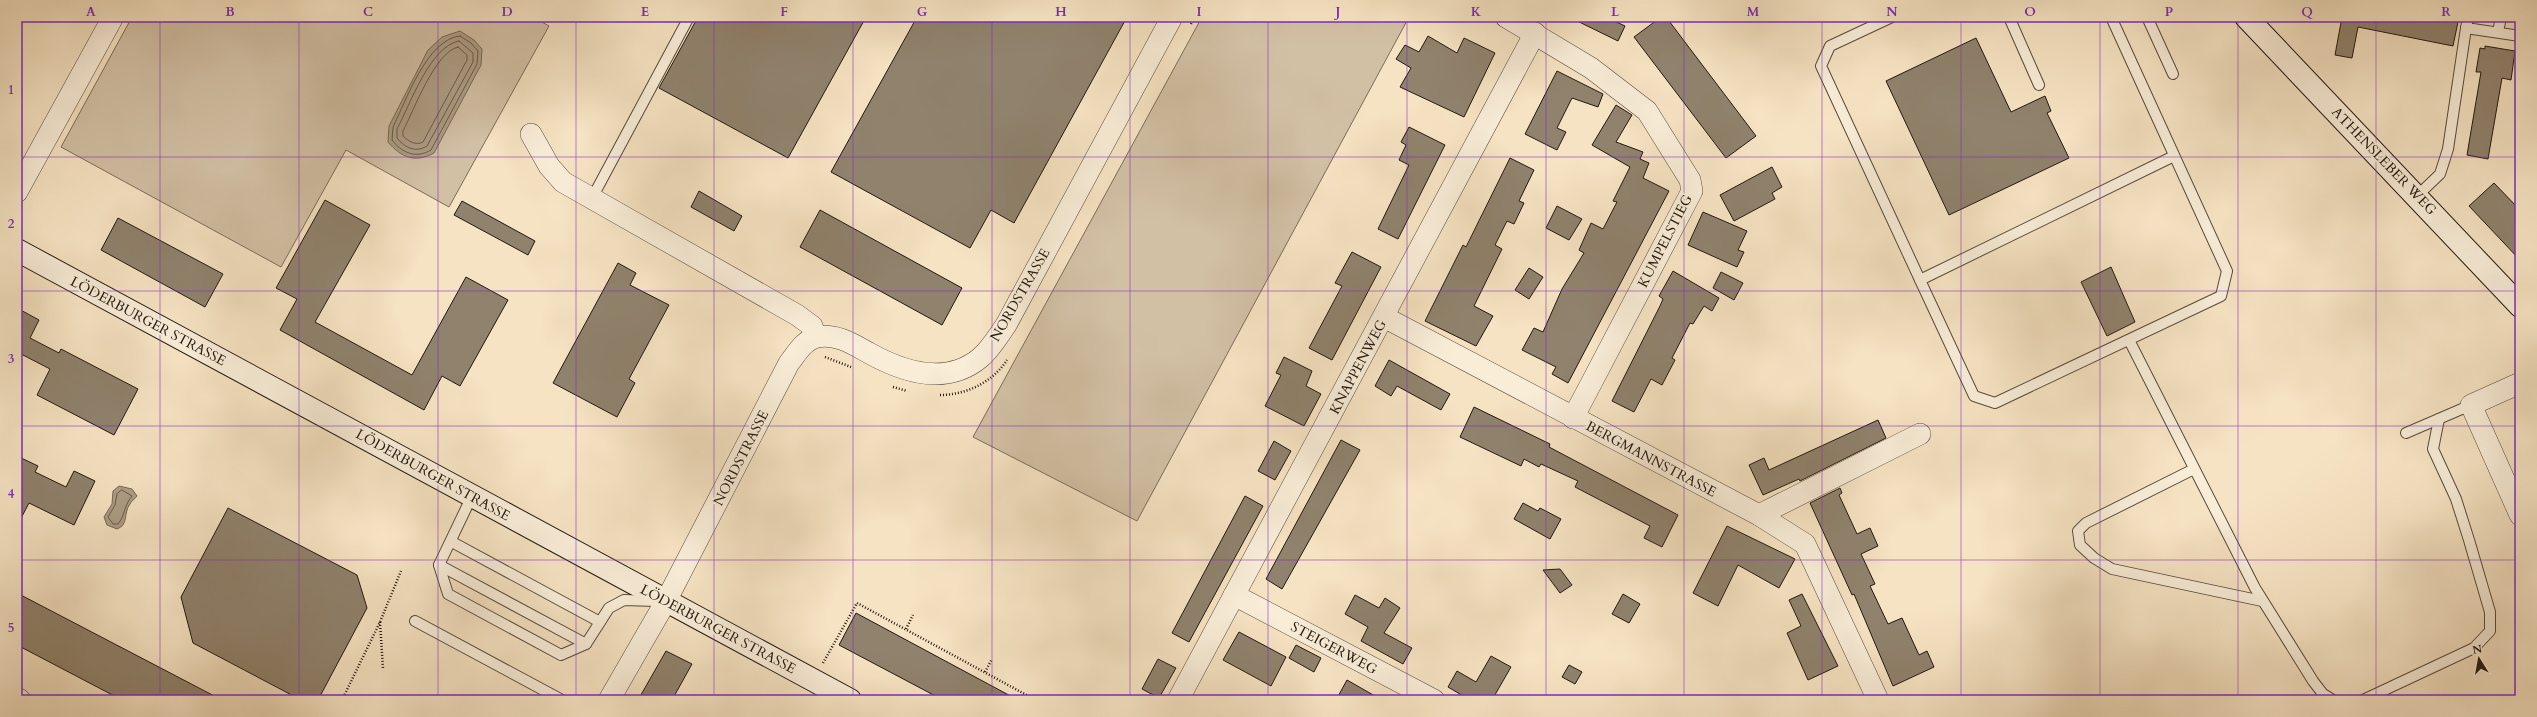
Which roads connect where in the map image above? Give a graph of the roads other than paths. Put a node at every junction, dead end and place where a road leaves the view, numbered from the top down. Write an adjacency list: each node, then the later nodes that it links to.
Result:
1 (113, 17): 20 (street)
2 (689, 17): 22 (lane)
3 (1172, 17): 27 (street, NORDSTRASSE)
4 (1506, 17): 14 (street, KUMPELSTIEG)
5 (1892, 17): 24 (lane)
6 (2009, 17): 17 (lane)
7 (2111, 17): 19 (lane)
8 (2147, 17): 16 (lane)
9 (2246, 17): 21 (street, ATHENSLEBER WEG)
10 (2468, 17): 12 (lane)
11 (2501, 17): 13 (lane)
12 (2466, 28): 13 (lane); 21 (lane)
13 (2498, 32): 15 (lane)
14 (1535, 33): 26 (street, KNAPPENWEG); 31 (street, KUMPELSTIEG)
15 (2520, 36)
16 (2173, 74)
17 (2039, 85)
18 (530, 134): 22 (street)
19 (2174, 156): 24 (lane); 28 (lane)
20 (17, 192)
21 (2417, 196): 25 (street, ATHENSLEBER WEG)
22 (591, 200): 27 (street)
23 (17, 250): 36 (street, LÖDERBURGER STRASSE)
24 (1920, 280): 28 (lane)
25 (2520, 306)
26 (1384, 318): 31 (street, BERGMANNSTRASSE); 41 (street, KNAPPENWEG)
27 (816, 337): 43 (street, NORDSTRASSE)
28 (2129, 340): 35 (lane)
29 (2520, 383): 30 (street)
30 (2471, 405): 32 (lane); 38 (street)
31 (1573, 418): 37 (street, BERGMANNSTRASSE)
32 (2439, 419): 33 (lane); 56 (lane)
33 (2406, 433)
34 (1920, 434): 37 (street)
35 (2194, 469): 42 (lane); 42 (lane)
36 (472, 496): 39 (lane); 43 (street, LÖDERBURGER STRASSE)
37 (1759, 515): 54 (street, BERGMANNSTRASSE)
38 (2520, 515)
39 (452, 542): 40 (lane); 45 (lane)
40 (439, 565): 46 (lane); 46 (lane)
41 (1234, 595): 52 (street, KNAPPENWEG); 53 (street, STEIGERWEG)
42 (2262, 600): 55 (lane)
43 (666, 601): 45 (lane); 50 (street, NORDSTRASSE); 51 (street, LÖDERBURGER STRASSE)
44 (415, 621): 49 (lane)
45 (600, 622): 46 (lane)
46 (586, 644)
47 (17, 698): 48 (street)
48 (20, 700)
49 (562, 700)
50 (609, 700)
51 (850, 700)
52 (1178, 700)
53 (1434, 700)
54 (1878, 700)
55 (2333, 700)
56 (2363, 700)

